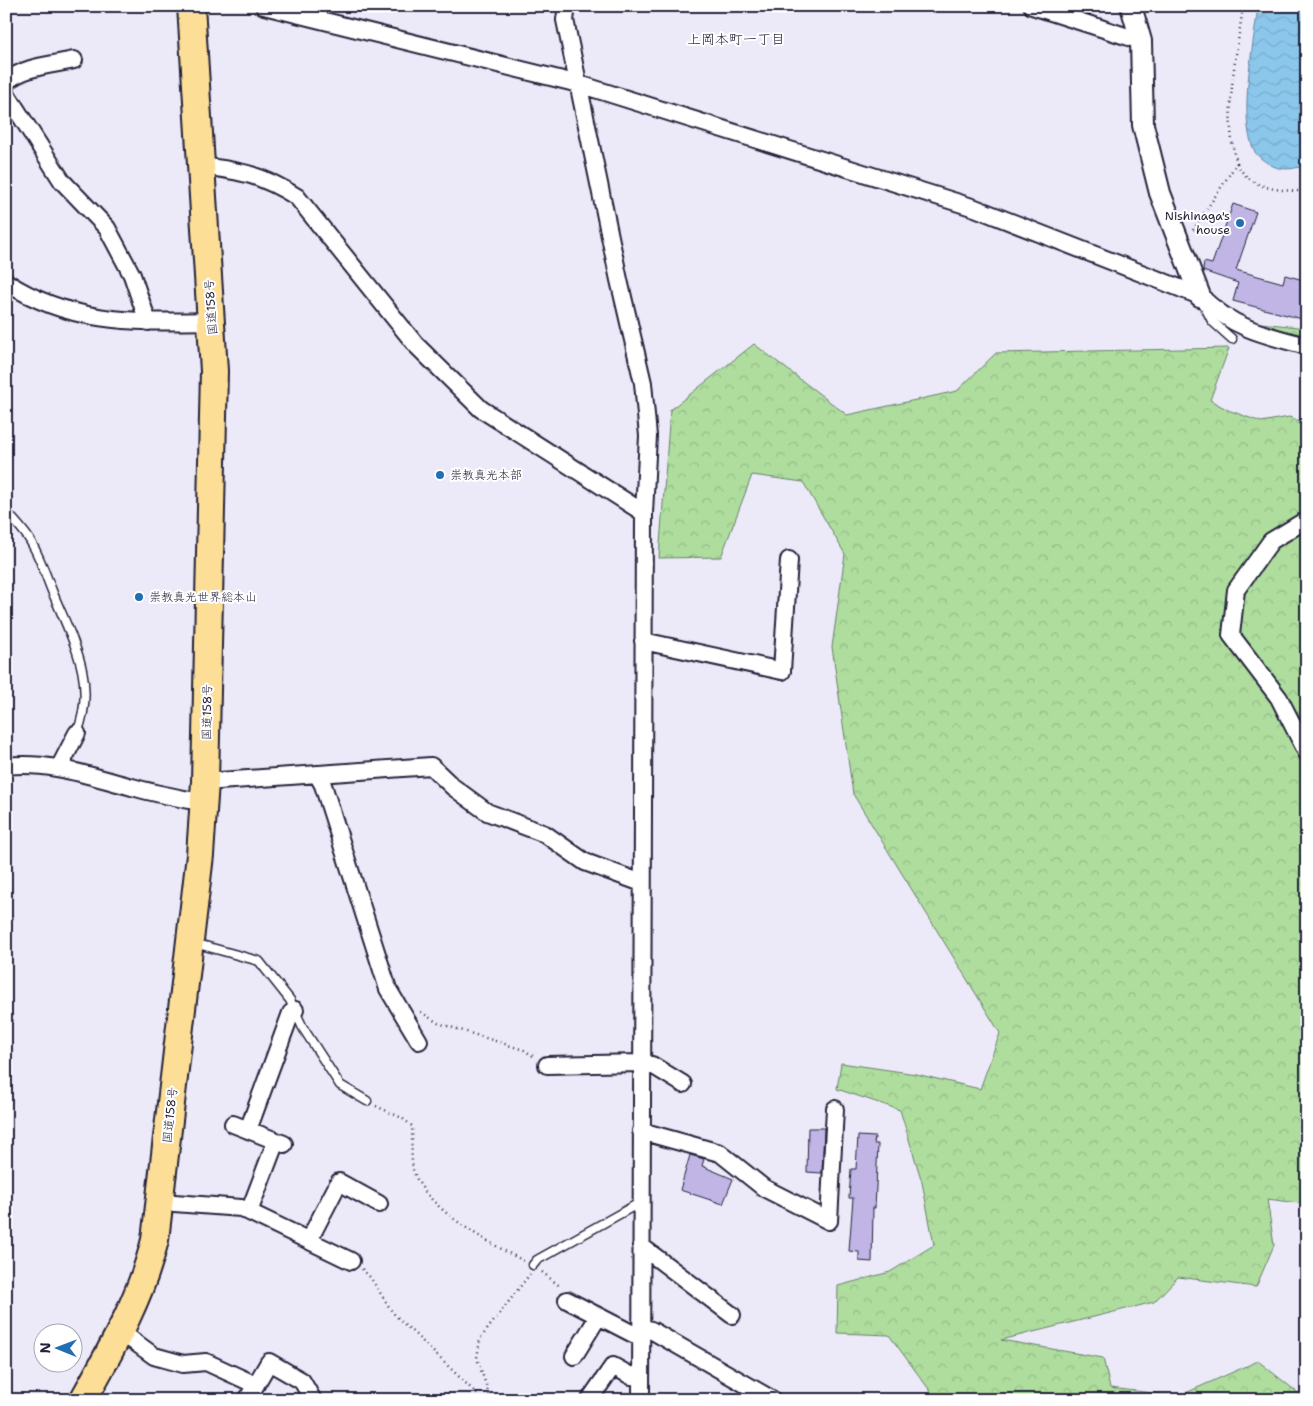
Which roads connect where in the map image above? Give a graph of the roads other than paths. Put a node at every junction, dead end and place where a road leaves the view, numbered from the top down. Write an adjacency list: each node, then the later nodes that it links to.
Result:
1 (190, 6): 11 (highway, 国道158号)
2 (264, 6): 9 (street)
3 (567, 6): 9 (street)
4 (1032, 6): 6 (street)
5 (1131, 6): 6 (street)
6 (1142, 42): 13 (street)
7 (74, 60): 8 (street)
8 (6, 82)
9 (579, 84): 13 (street); 19 (street)
10 (6, 93): 15 (street)
11 (201, 166): 14 (highway, 国道158号); 19 (street)
12 (6, 282): 15 (street)
13 (1200, 296): 16 (lane); 17 (street)
14 (212, 321): 15 (street); 28 (highway, 国道158号)
15 (148, 322)
16 (1232, 338)
17 (1307, 346)
18 (6, 511): 23 (lane)
19 (644, 513): 22 (street)
20 (1307, 523): 24 (street)
21 (789, 560): 22 (street)
22 (643, 641): 29 (street)
23 (77, 733): 26 (street)
24 (1307, 753)
25 (6, 766): 26 (street)
26 (59, 768): 28 (street)
27 (317, 774): 28 (street); 29 (street); 32 (street)
28 (205, 793): 30 (highway, 国道158号)
29 (642, 883): 33 (street)
30 (190, 942): 31 (lane); 39 (highway, 国道158号)
31 (294, 1010): 36 (lane); 42 (street)
32 (419, 1041)
33 (641, 1063): 34 (street); 35 (street); 38 (street)
34 (547, 1065)
35 (683, 1084)
36 (367, 1101)
37 (835, 1109): 38 (street)
38 (641, 1131): 40 (street)
39 (161, 1202): 42 (street); 50 (highway, 国道158号)
40 (641, 1202): 44 (street); 46 (lane)
41 (379, 1204): 43 (street)
42 (249, 1212): 43 (street)
43 (309, 1240): 45 (street)
44 (641, 1246): 48 (street); 51 (street)
45 (351, 1261)
46 (535, 1267)
47 (566, 1300): 49 (street)
48 (732, 1315)
49 (598, 1317): 51 (street); 52 (street)
50 (121, 1332): 54 (street); 55 (highway, 国道158号)
51 (641, 1332): 53 (street); 60 (street)
52 (574, 1356)
53 (641, 1377): 58 (street); 59 (street)
54 (256, 1385): 56 (street); 57 (street)
55 (82, 1400)
56 (247, 1400)
57 (313, 1400)
58 (590, 1400)
59 (641, 1400)
60 (773, 1400)

